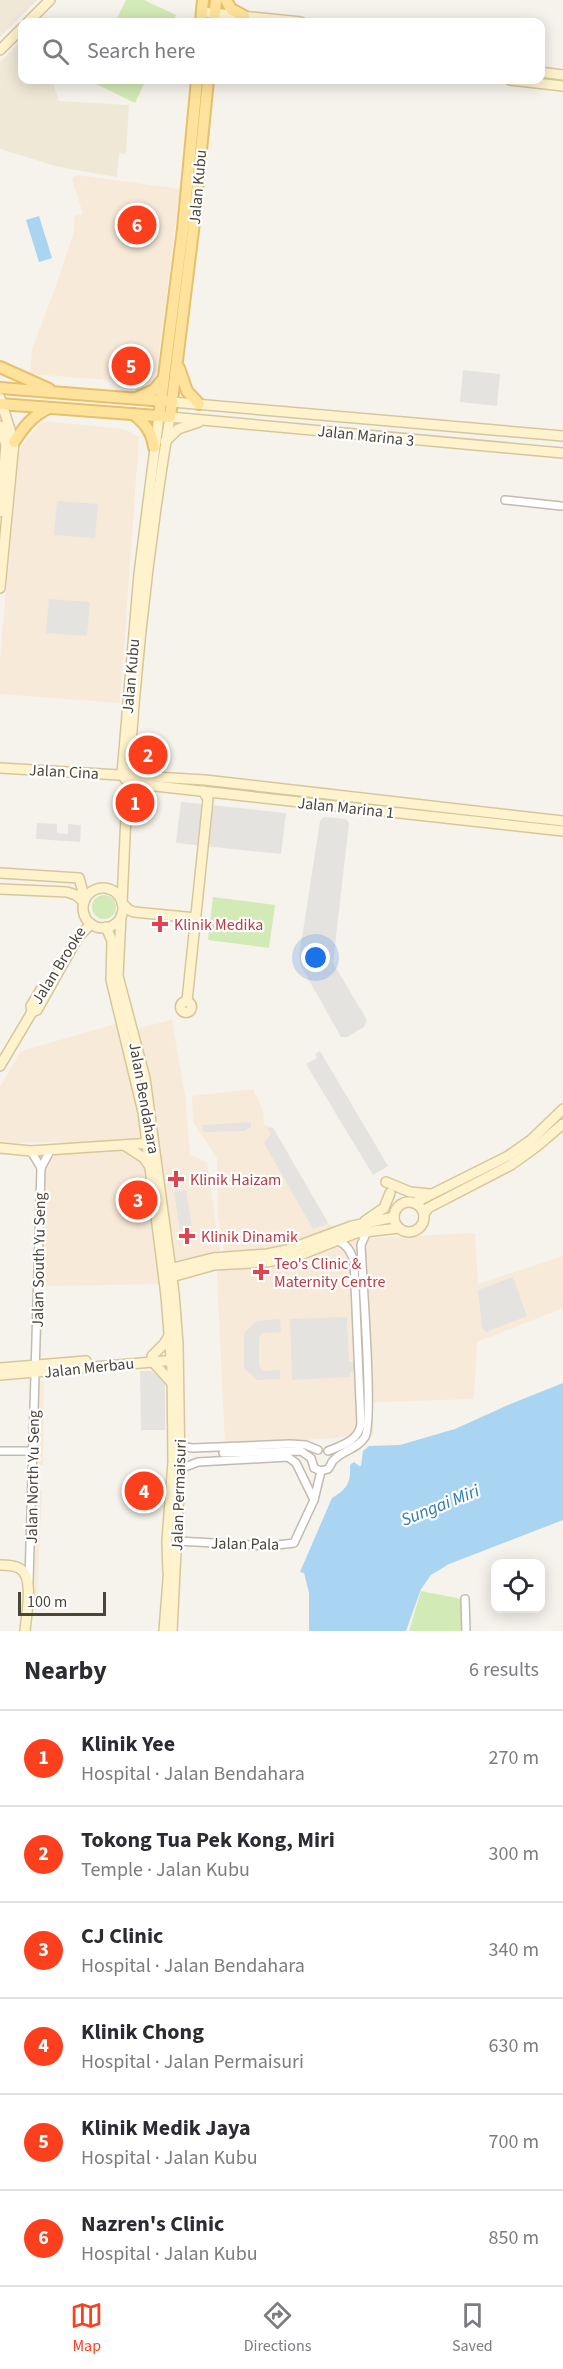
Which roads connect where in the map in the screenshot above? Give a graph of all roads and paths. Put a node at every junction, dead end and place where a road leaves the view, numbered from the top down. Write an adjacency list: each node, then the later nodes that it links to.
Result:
1 (50, 0): 6 (street)
2 (203, 0): 7 (main road)
3 (216, 0): 8 (main road)
4 (226, 0): 5 (main road)
5 (244, 16): 9 (street); 10 (street)
6 (32, 18)
7 (201, 18)
8 (214, 18)
9 (224, 18)
10 (263, 18)
11 (18, 32): 12 (street)
12 (0, 50)
13 (545, 73): 14 (street)
14 (563, 75)
15 (197, 84): 21 (main road, Jalan Kubu)
16 (208, 84): 19 (main road, Jalan Kubu)
17 (545, 84): 18 (street)
18 (563, 86)
19 (177, 359): 25 (main road, Jalan Kubu); 27 (main road)
20 (0, 367): 23 (main road)
21 (165, 377): 24 (main road); 25 (main road, Jalan Kubu)
22 (0, 388): 23 (main road)
23 (57, 392): 24 (main road)
24 (133, 399): 25 (main road)
25 (166, 401): 27 (street, Jalan Marina 3); 30 (main road, Jalan Kubu)
26 (1, 402): 28 (main road); 34 (street)
27 (199, 404): 33 (street, Jalan Marina 3)
28 (52, 407): 29 (main road); 34 (main road)
29 (133, 414): 30 (main road); 36 (main road)
30 (164, 416): 31 (street, Jalan Marina 3); 35 (street, Jalan Kubu); 36 (street, Jalan Kubu)
31 (210, 419): 35 (street); 37 (street, Jalan Marina 3)
32 (0, 426): 40 (street)
33 (563, 436)
34 (14, 442): 41 (street)
35 (165, 442): 43 (street, Jalan Kubu)
36 (154, 447): 43 (street, Jalan Kubu)
37 (563, 453)
38 (505, 500): 39 (street)
39 (561, 506)
40 (0, 512)
41 (0, 588)
42 (0, 768): 43 (street, Jalan Cina)
43 (126, 777): 44 (street, Jalan Marina 1); 45 (street, Jalan Marina 1); 50 (street)
44 (203, 790): 46 (street, Jalan Marina 1); 52 (street)
45 (563, 821)
46 (563, 831)
47 (0, 873): 49 (street)
48 (0, 889): 49 (street)
49 (84, 900): 50 (street); 53 (street)
50 (122, 903): 51 (street); 52 (street)
51 (121, 916): 54 (street); 60 (street, Jalan Bendahara)
52 (196, 918): 55 (street)
53 (89, 922): 54 (street); 56 (street, Jalan Brooke)
54 (106, 927): 58 (street, Jalan Bendahara)
55 (187, 1001)
56 (0, 1066)
57 (563, 1109): 68 (street)
58 (145, 1122): 60 (street, Jalan Bendahara); 61 (street)
59 (563, 1124): 70 (street)
60 (151, 1143): 61 (street); 66 (street, Jalan Bendahara); 76 (street, Jalan Bendahara)
61 (124, 1145): 63 (street); 66 (street)
62 (0, 1148): 64 (street)
63 (51, 1149): 64 (street); 65 (street, Jalan South Yu Seng)
64 (31, 1151): 65 (street)
65 (40, 1168): 84 (street, Jalan South Yu Seng)
66 (151, 1169): 78 (street, Jalan Bendahara)
67 (390, 1189): 68 (street); 69 (street); 72 (street)
68 (430, 1194): 69 (street)
69 (407, 1204): 70 (street); 71 (street)
70 (424, 1214): 73 (street)
71 (394, 1217): 72 (street); 73 (street)
72 (352, 1226): 77 (street)
73 (399, 1228): 74 (street)
74 (367, 1231): 75 (street); 96 (street)
75 (336, 1240): 77 (street); 93 (street)
76 (169, 1251): 77 (street); 78 (street, Jalan Bendahara)
77 (191, 1267): 78 (street); 79 (street)
78 (167, 1274): 79 (street, Jalan Bendahara); 80 (street, Jalan Bendahara)
79 (174, 1293): 81 (street, Jalan Bendahara)
80 (170, 1334): 81 (street, Jalan Bendahara); 82 (street)
81 (175, 1357): 82 (street, Jalan Merbau); 86 (street, Jalan Permaisuri); 87 (street, Jalan Permaisuri)
82 (152, 1358): 84 (street, Jalan Merbau); 86 (street)
83 (0, 1368): 84 (street, Jalan Merbau)
84 (34, 1369): 85 (street, Jalan Merbau); 92 (street, Jalan North Yu Seng)
85 (0, 1375)
86 (172, 1383): 101 (street, Jalan Permaisuri)
87 (180, 1442): 89 (street); 98 (street, Jalan Permaisuri)
88 (290, 1447): 90 (street); 94 (street); 95 (street)
89 (193, 1448): 94 (street); 97 (street)
90 (318, 1450): 93 (street); 95 (street)
91 (0, 1451): 92 (street)
92 (33, 1451): 103 (street, Jalan North Yu Seng)
93 (328, 1451): 96 (street)
94 (223, 1453): 97 (street); 100 (street)
95 (311, 1458): 99 (street)
96 (333, 1461): 99 (street)
97 (198, 1462): 98 (street)
98 (180, 1471): 101 (street, Jalan Permaisuri)
99 (321, 1471): 100 (street, Jalan Pala)
100 (314, 1500): 101 (street, Jalan Pala)
101 (172, 1541): 106 (street, Jalan Permaisuri); 107 (street, Jalan Permaisuri)
102 (0, 1565): 103 (street)
103 (29, 1581): 105 (street)
104 (465, 1599): 108 (street)
105 (25, 1631)
106 (165, 1631)
107 (172, 1631)
108 (466, 1631)

